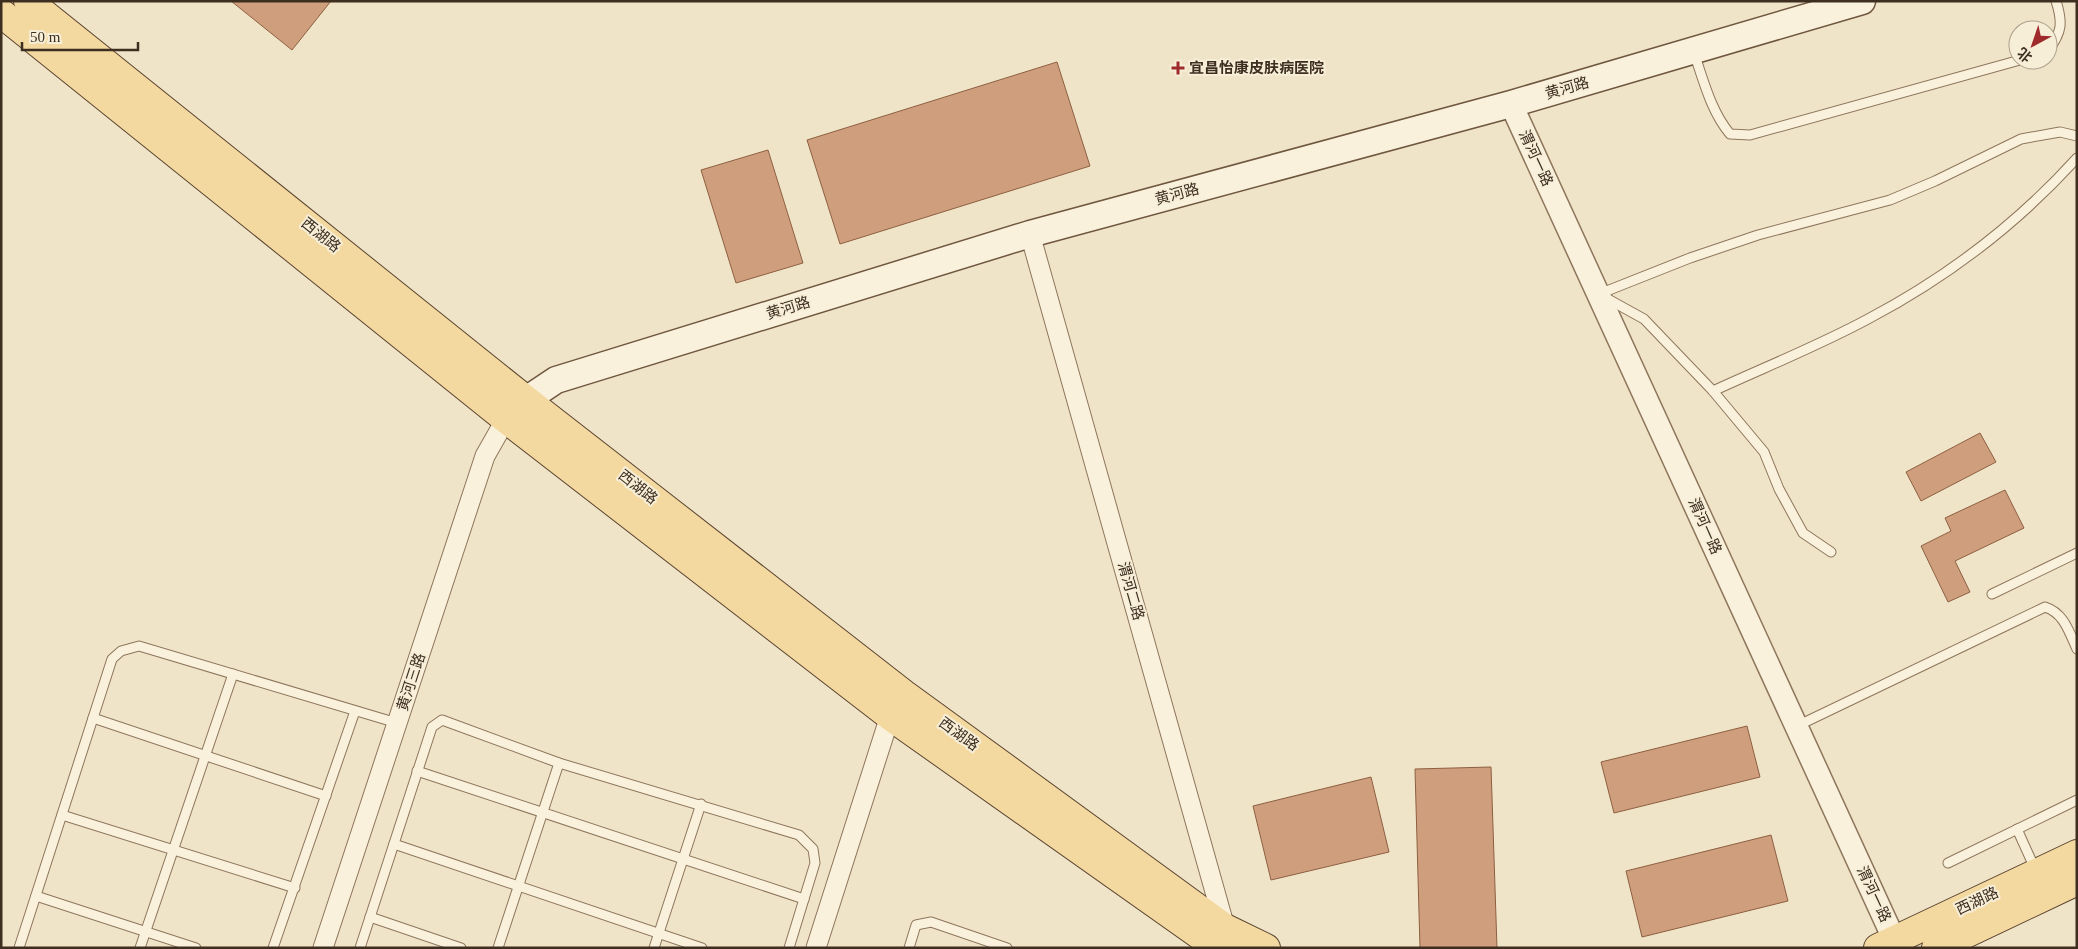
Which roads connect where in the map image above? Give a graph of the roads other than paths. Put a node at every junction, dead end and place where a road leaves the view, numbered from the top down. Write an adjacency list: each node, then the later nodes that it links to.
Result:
1 (28, 1): 14 (main road, 西湖路)
2 (1862, 1): 6 (main road, 黄河路)
3 (2056, 1): 5 (lane)
4 (1, 13): 15 (main road, 西湖路)
5 (2058, 38)
6 (1694, 51): 7 (lane); 8 (main road, 黄河路)
7 (2008, 63)
8 (1511, 104): 11 (main road, 黄河路); 12 (street, 渭河一路)
9 (2077, 136): 12 (lane)
10 (2077, 158): 13 (lane)
11 (1030, 234): 14 (main road, 黄河路); 49 (street, 渭河二路)
12 (1599, 294): 13 (lane); 25 (street, 渭河一路)
13 (1713, 391): 16 (lane)
14 (526, 400): 15 (main road, 黄河路); 49 (main road, 西湖路)
15 (506, 419): 22 (main road, 西湖路); 24 (street, 黄河三路)
16 (1831, 552)
17 (2077, 553): 18 (lane)
18 (1992, 594)
19 (2077, 649): 25 (lane)
20 (233, 674): 21 (lane); 23 (lane); 26 (lane)
21 (355, 711): 24 (lane); 29 (lane)
22 (890, 716): 49 (main road, 西湖路); 62 (street)
23 (93, 718): 26 (lane); 33 (lane)
24 (397, 723): 55 (street, 黄河三路)
25 (1796, 726): 50 (street, 渭河一路)
26 (205, 755): 29 (lane); 36 (lane)
27 (558, 763): 28 (lane); 31 (lane); 32 (lane)
28 (417, 771): 32 (lane); 35 (lane)
29 (326, 796): 43 (lane)
30 (2077, 800): 34 (lane)
31 (701, 804): 38 (lane); 45 (lane)
32 (542, 812): 38 (lane); 42 (lane)
33 (62, 815): 36 (lane); 44 (lane)
34 (2016, 829): 39 (lane); 40 (lane)
35 (394, 844): 42 (lane); 46 (lane)
36 (173, 849): 43 (lane); 47 (lane)
37 (2077, 854): 40 (main road, 西湖路)
38 (683, 858): 45 (lane); 48 (lane)
39 (1948, 863)
40 (2037, 873): 50 (main road, 西湖路)
41 (2077, 881): 66 (main road, 西湖路)
42 (518, 886): 48 (lane); 58 (lane)
43 (295, 888): 54 (lane)
44 (36, 896): 47 (lane); 51 (lane)
45 (804, 898): 61 (lane)
46 (370, 917): 56 (lane); 57 (lane)
47 (145, 931): 52 (lane); 53 (lane)
48 (659, 933): 59 (lane); 60 (lane)
49 (1225, 941): 65 (main road, 西湖路)
50 (1890, 945)
51 (19, 948)
52 (140, 948)
53 (196, 948)
54 (273, 948)
55 (323, 948)
56 (360, 948)
57 (461, 948)
58 (498, 948)
59 (654, 948)
60 (702, 948)
61 (789, 948)
62 (816, 948)
63 (910, 948): 64 (lane)
64 (1007, 948)
65 (1266, 948)
66 (1936, 948)

